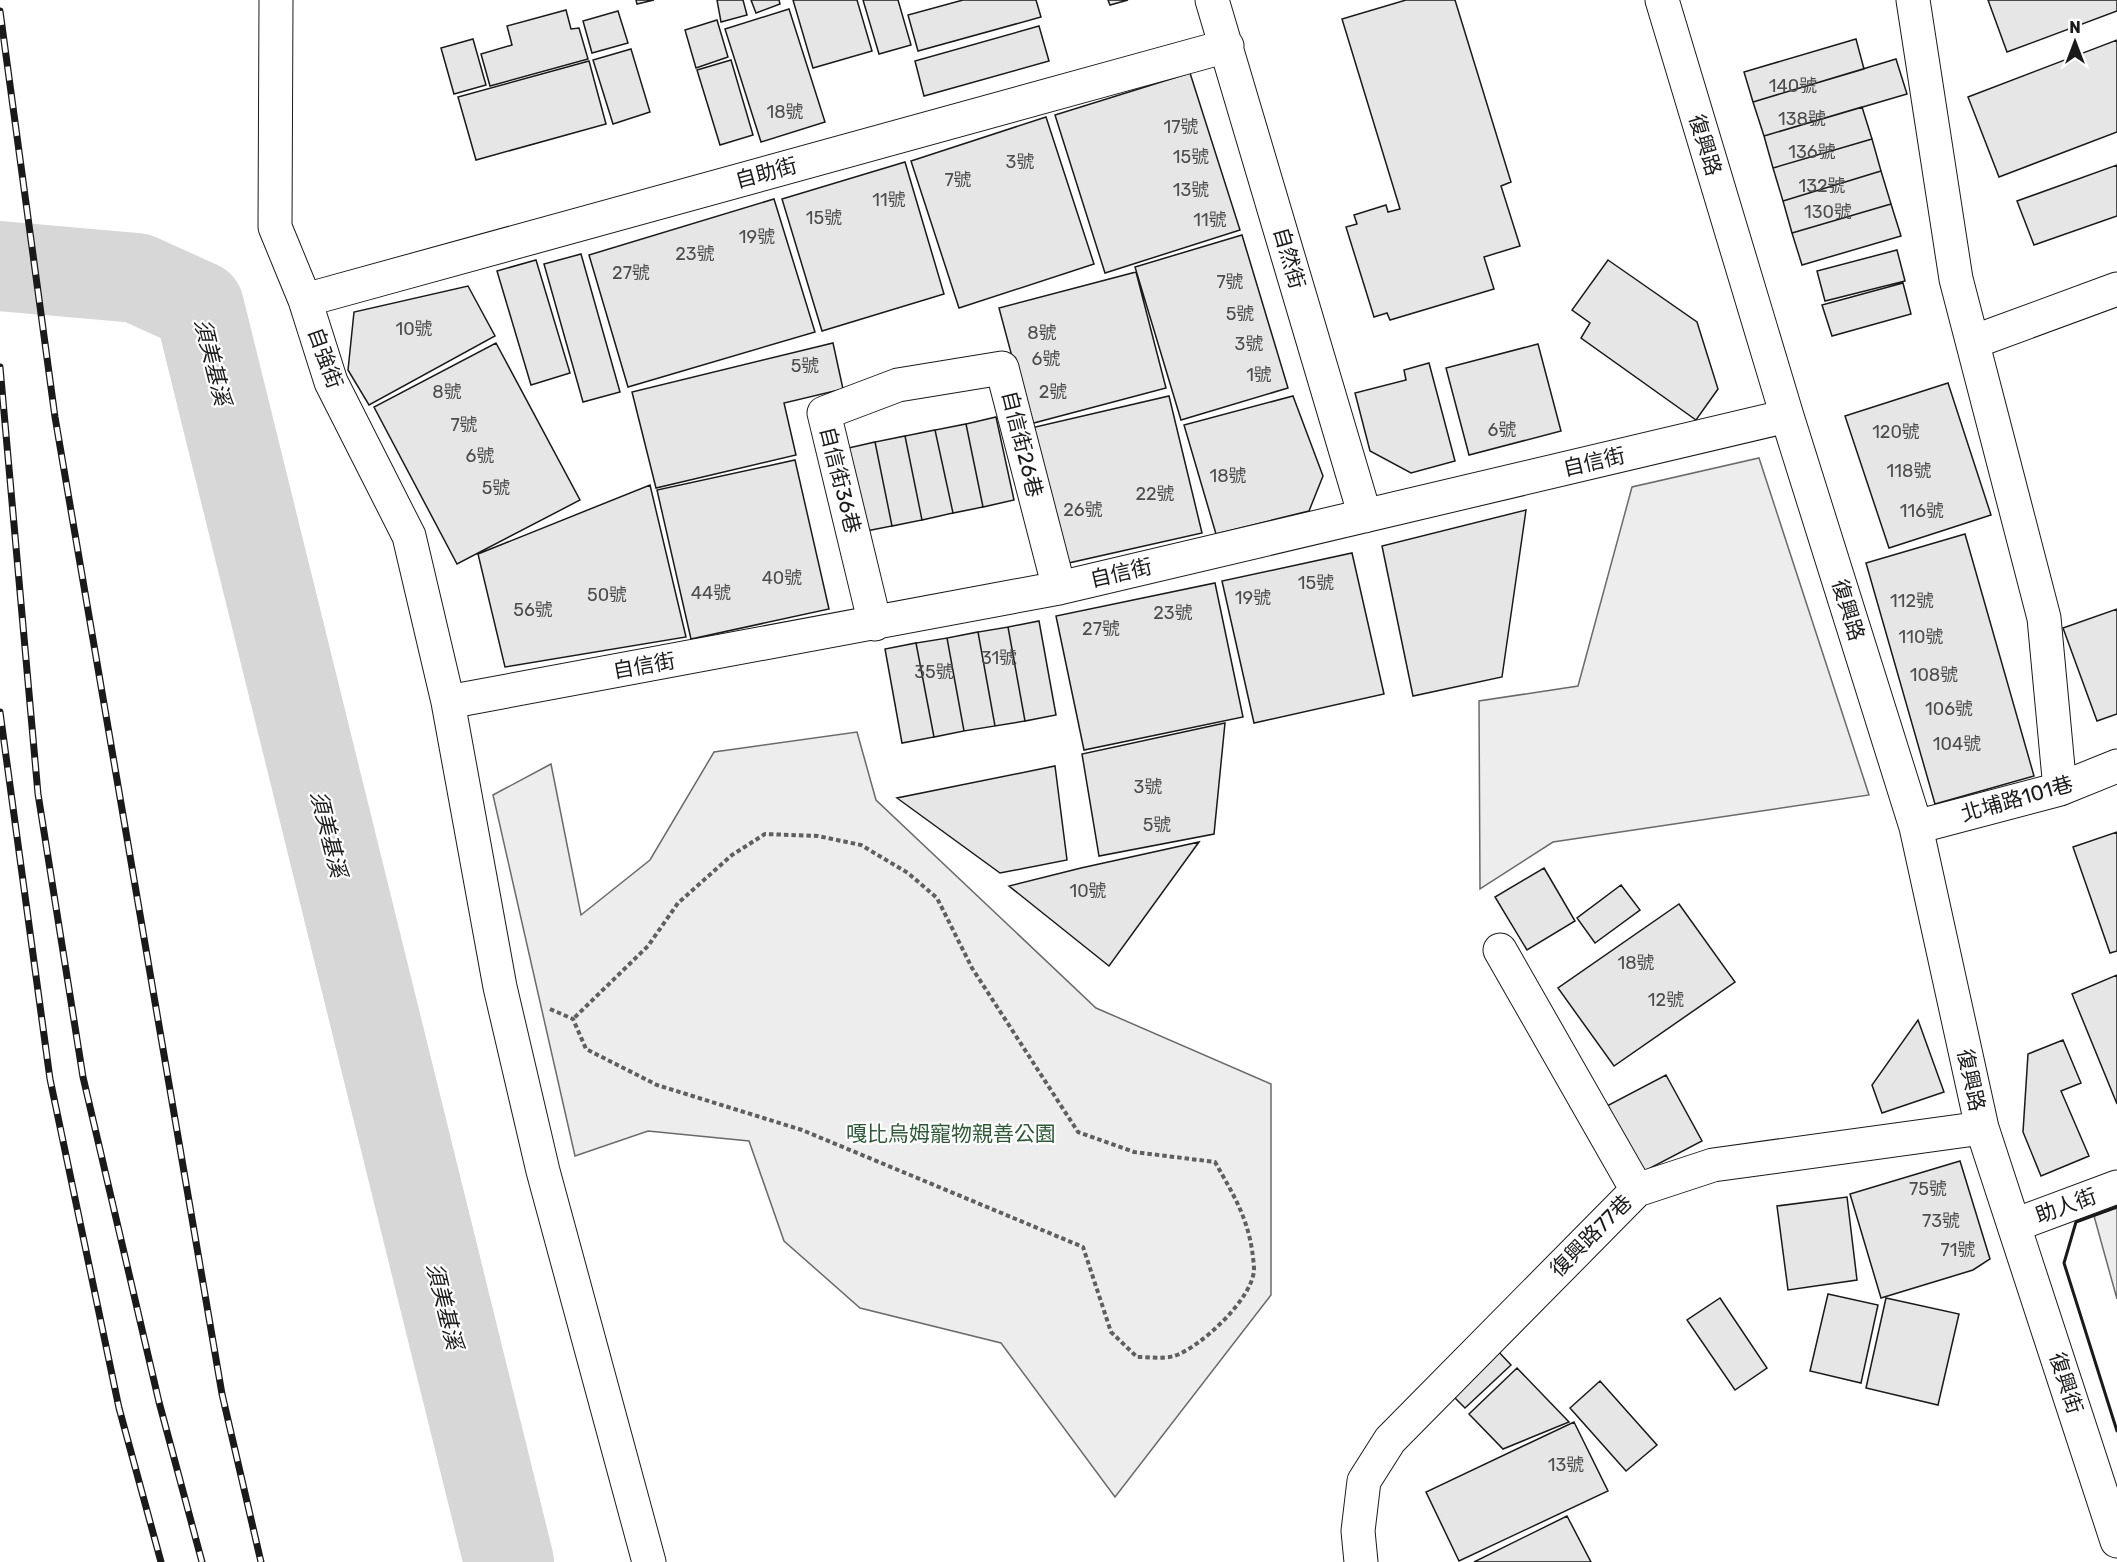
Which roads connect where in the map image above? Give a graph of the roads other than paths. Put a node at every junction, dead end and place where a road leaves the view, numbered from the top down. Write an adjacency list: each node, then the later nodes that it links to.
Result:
1 (276, 0): 7 (street, 自強街)
2 (1212, 0): 5 (street, 自然街)
3 (1662, 0): 10 (street, 復興路)
4 (1913, 0): 8 (street)
5 (1227, 46): 7 (street, 自助街); 11 (street, 自然街)
6 (2117, 289): 8 (street)
7 (305, 300): 14 (street, 自強街)
8 (1973, 342): 16 (street)
9 (898, 385): 12 (street, 自信街26巷); 13 (street, 自信街36巷)
10 (1787, 416): 11 (street, 自信街); 17 (street, 復興路)
11 (1365, 516): 12 (street, 自信街)
12 (1059, 588): 13 (street, 自信街)
13 (875, 624): 14 (street, 自信街)
14 (448, 702): 24 (street, 自強街)
15 (2117, 766): 16 (street, 北埔路101巷)
16 (2060, 789): 17 (street, 北埔路101巷)
17 (1916, 827): 19 (street, 復興路)
18 (1500, 950): 21 (street)
19 (1982, 1128): 21 (street, 復興路77巷); 22 (street, 復興路)
20 (2117, 1186): 22 (street, 助人街)
21 (1637, 1190): 25 (street, 復興路77巷)
22 (2015, 1225): 23 (street, 復興街)
23 (2117, 1540)
24 (649, 1562)
25 (1360, 1562)

